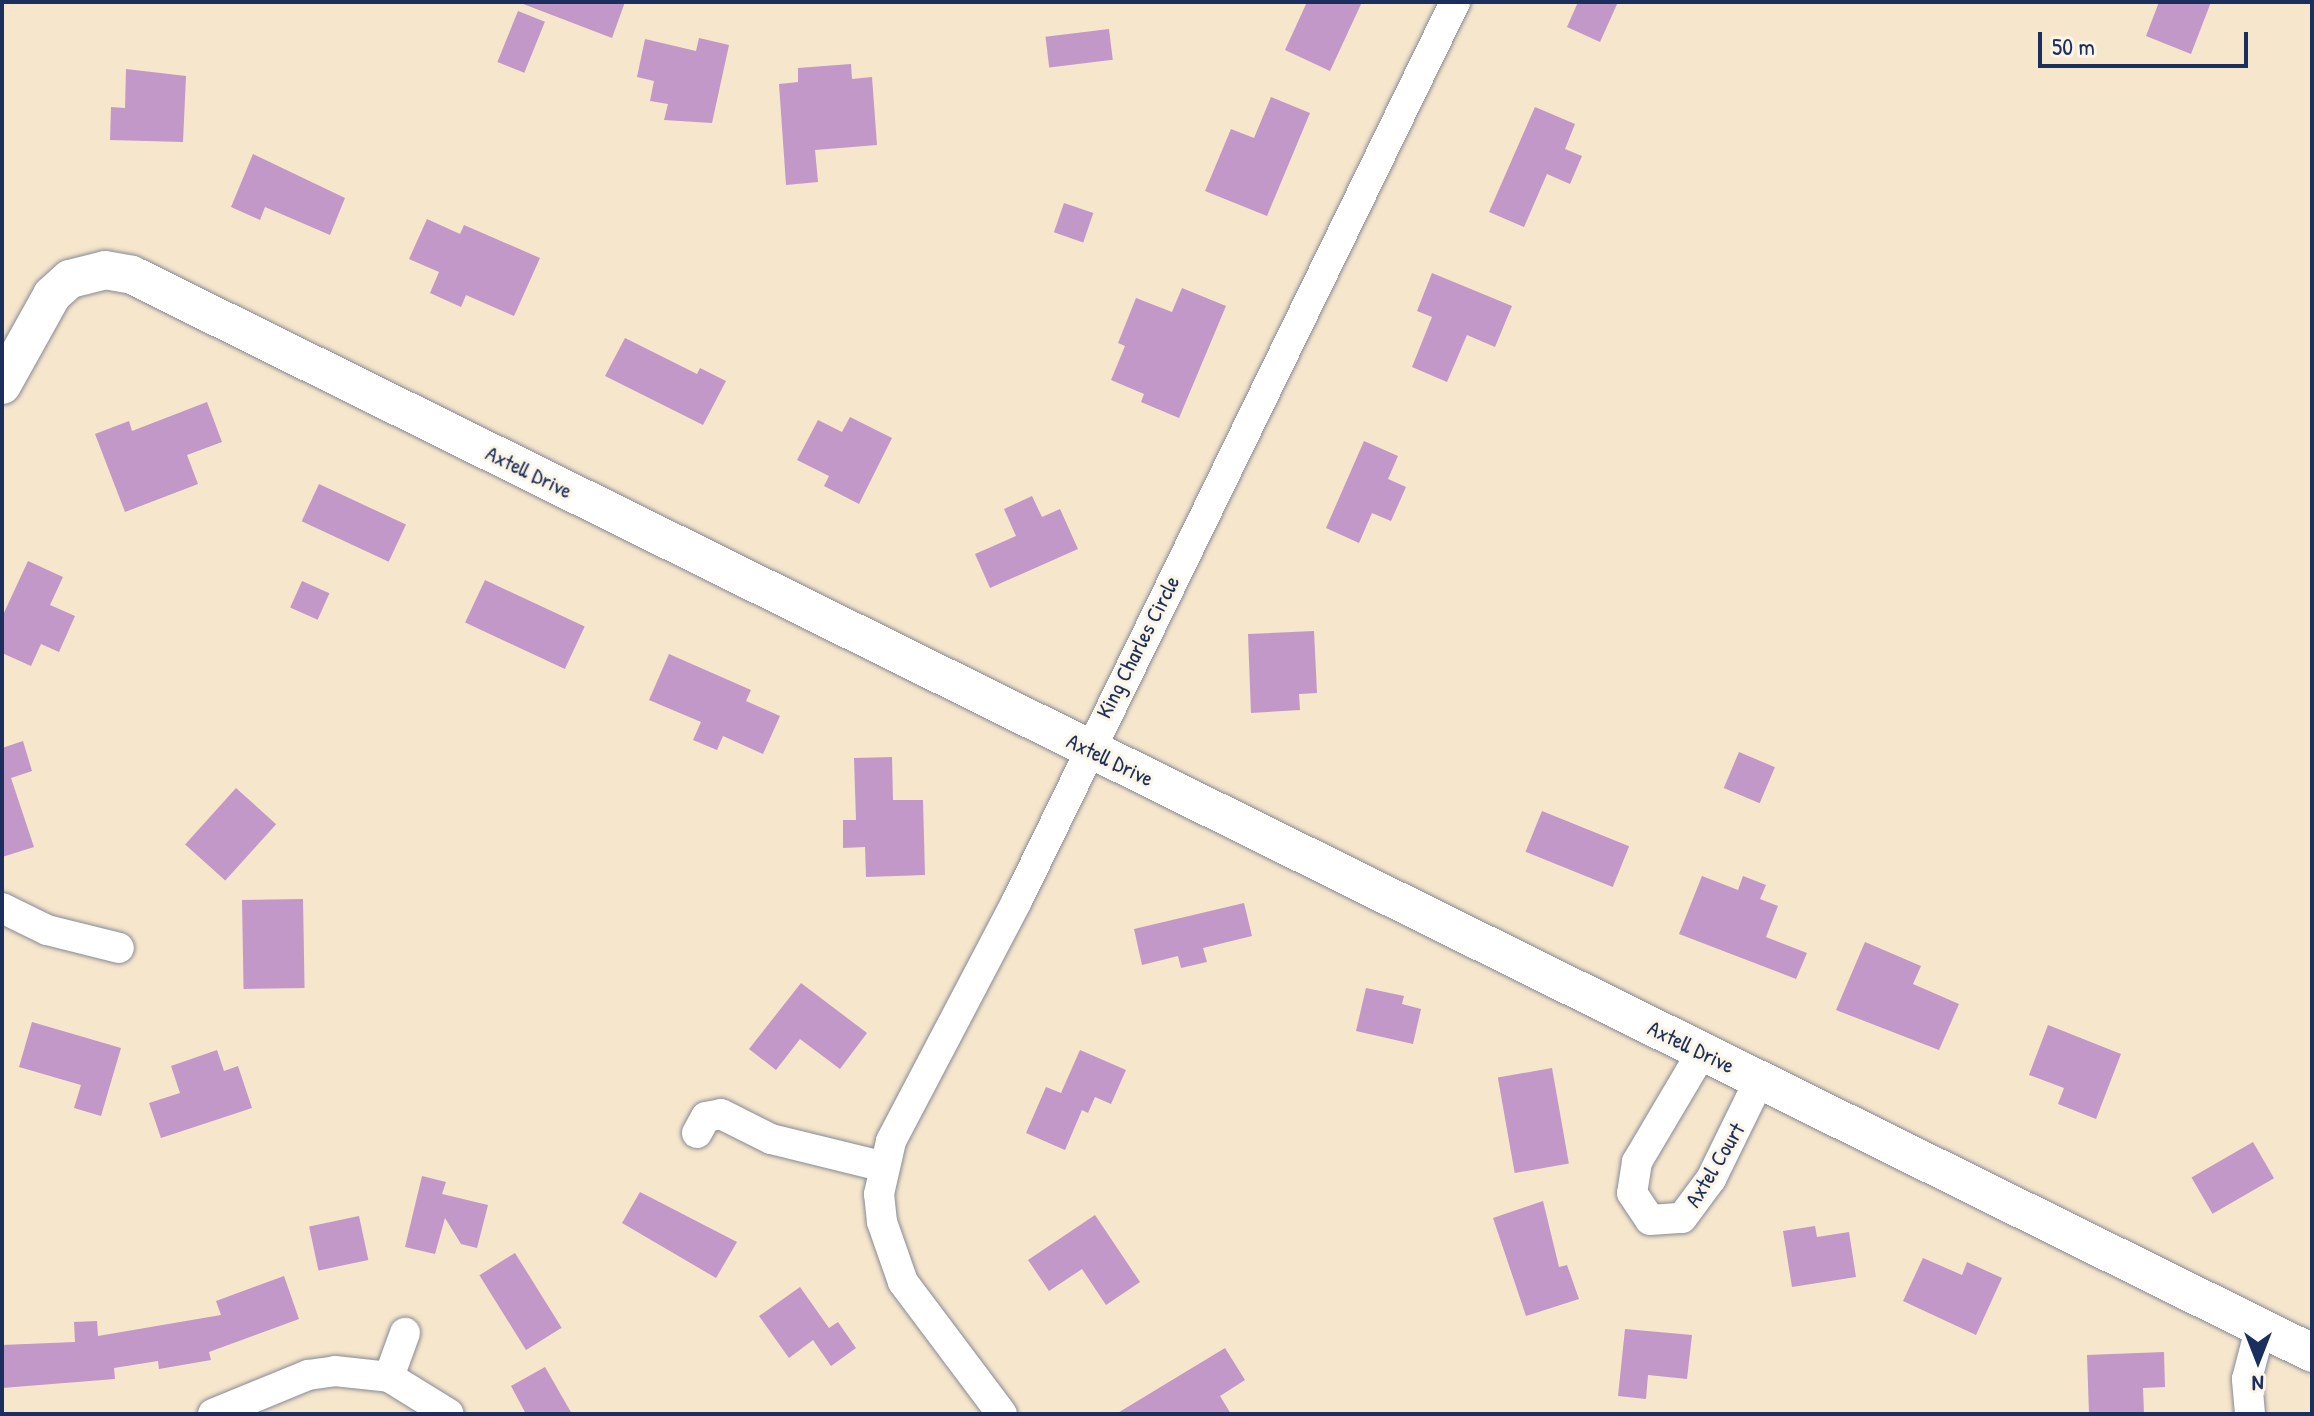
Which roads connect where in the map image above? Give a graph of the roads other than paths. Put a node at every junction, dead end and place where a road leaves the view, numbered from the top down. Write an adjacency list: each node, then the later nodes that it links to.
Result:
1 (1455, 2): 3 (street, King Charles Circle)
2 (2, 385): 3 (street, Axtell Drive)
3 (1087, 748): 6 (street, Axtell Drive); 9 (street, King Charles Circle)
4 (2, 908): 5 (street)
5 (119, 948)
6 (1702, 1052): 7 (street, Axtell Drive); 7 (street, Axtel Court)
7 (1759, 1081): 10 (street, Axtell Drive)
8 (697, 1133): 9 (street)
9 (885, 1167): 16 (street, King Charles Circle)
10 (2260, 1329): 12 (street); 17 (street)
11 (405, 1333): 13 (street)
12 (2312, 1353)
13 (389, 1377): 14 (street); 15 (street)
14 (213, 1414)
15 (449, 1414)
16 (1002, 1414)
17 (2250, 1414)

